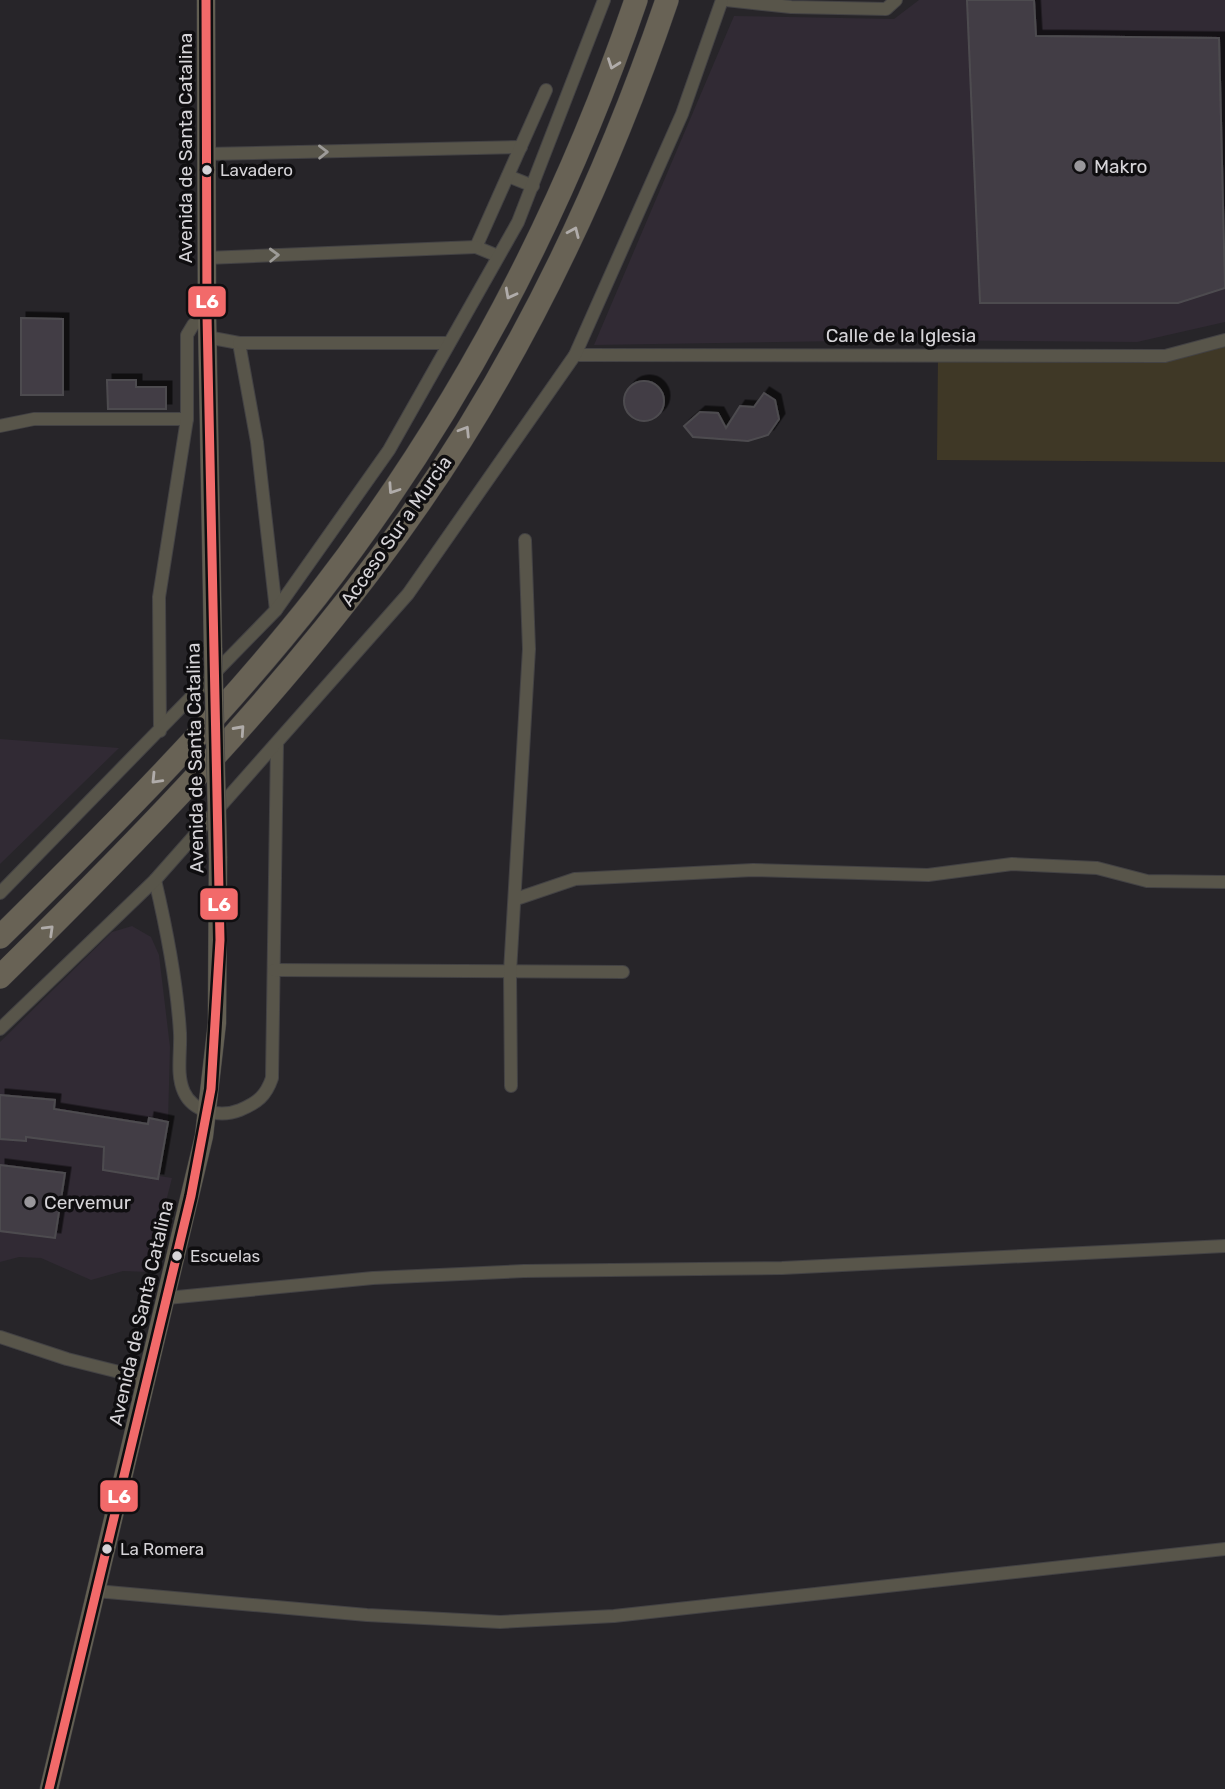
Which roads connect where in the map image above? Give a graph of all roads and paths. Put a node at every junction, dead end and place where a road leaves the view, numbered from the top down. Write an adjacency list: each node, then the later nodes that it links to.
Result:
1 (206, 0): 9 (main road, Avenida de Santa Catalina)
2 (604, 0): 11 (street)
3 (636, 0): 31 (highway, Acceso Sur a Murcia, one-way to 31)
4 (667, 0): 35 (highway, Acceso Sur a Murcia, one-way to 4)
5 (724, 0): 6 (street); 20 (street)
6 (896, 0)
7 (546, 90): 8 (street)
8 (521, 147): 9 (street, one-way to 8); 10 (street)
9 (206, 154): 14 (main road, Avenida de Santa Catalina)
10 (508, 176): 11 (street); 12 (street)
11 (533, 186): 13 (street)
12 (477, 247): 13 (street); 14 (street, one-way to 12)
13 (498, 257): 19 (street)
14 (206, 258): 15 (main road, Avenida de Santa Catalina)
15 (207, 315): 16 (main road, Avenida de Santa Catalina); 21 (street)
16 (207, 337): 18 (street); 38 (main road, Avenida de Santa Catalina, bridge)
17 (1225, 340): 20 (street, Calle de la Iglesia)
18 (239, 343): 19 (street); 24 (street)
19 (449, 343): 24 (street)
20 (575, 355): 26 (street)
21 (187, 419): 22 (street); 25 (street)
22 (0, 426)
23 (524, 540): 30 (street)
24 (276, 610): 25 (street)
25 (160, 731): 29 (street)
26 (277, 744): 27 (street); 32 (street)
27 (155, 880): 36 (street); 38 (street)
28 (1225, 882): 30 (street)
29 (0, 893)
30 (516, 899): 33 (street)
31 (0, 937)
32 (274, 970): 33 (street); 38 (street)
33 (510, 972): 34 (street); 37 (street)
34 (623, 972)
35 (0, 977)
36 (0, 1029)
37 (511, 1086)
38 (208, 1112): 40 (main road, Avenida de Santa Catalina)
39 (1225, 1246): 40 (street)
40 (167, 1298): 42 (main road, Avenida de Santa Catalina)
41 (0, 1337): 42 (street)
42 (147, 1379): 44 (main road, Avenida de Santa Catalina)
43 (1225, 1549): 44 (street)
44 (96, 1591): 45 (main road, Avenida de Santa Catalina)
45 (49, 1789)

